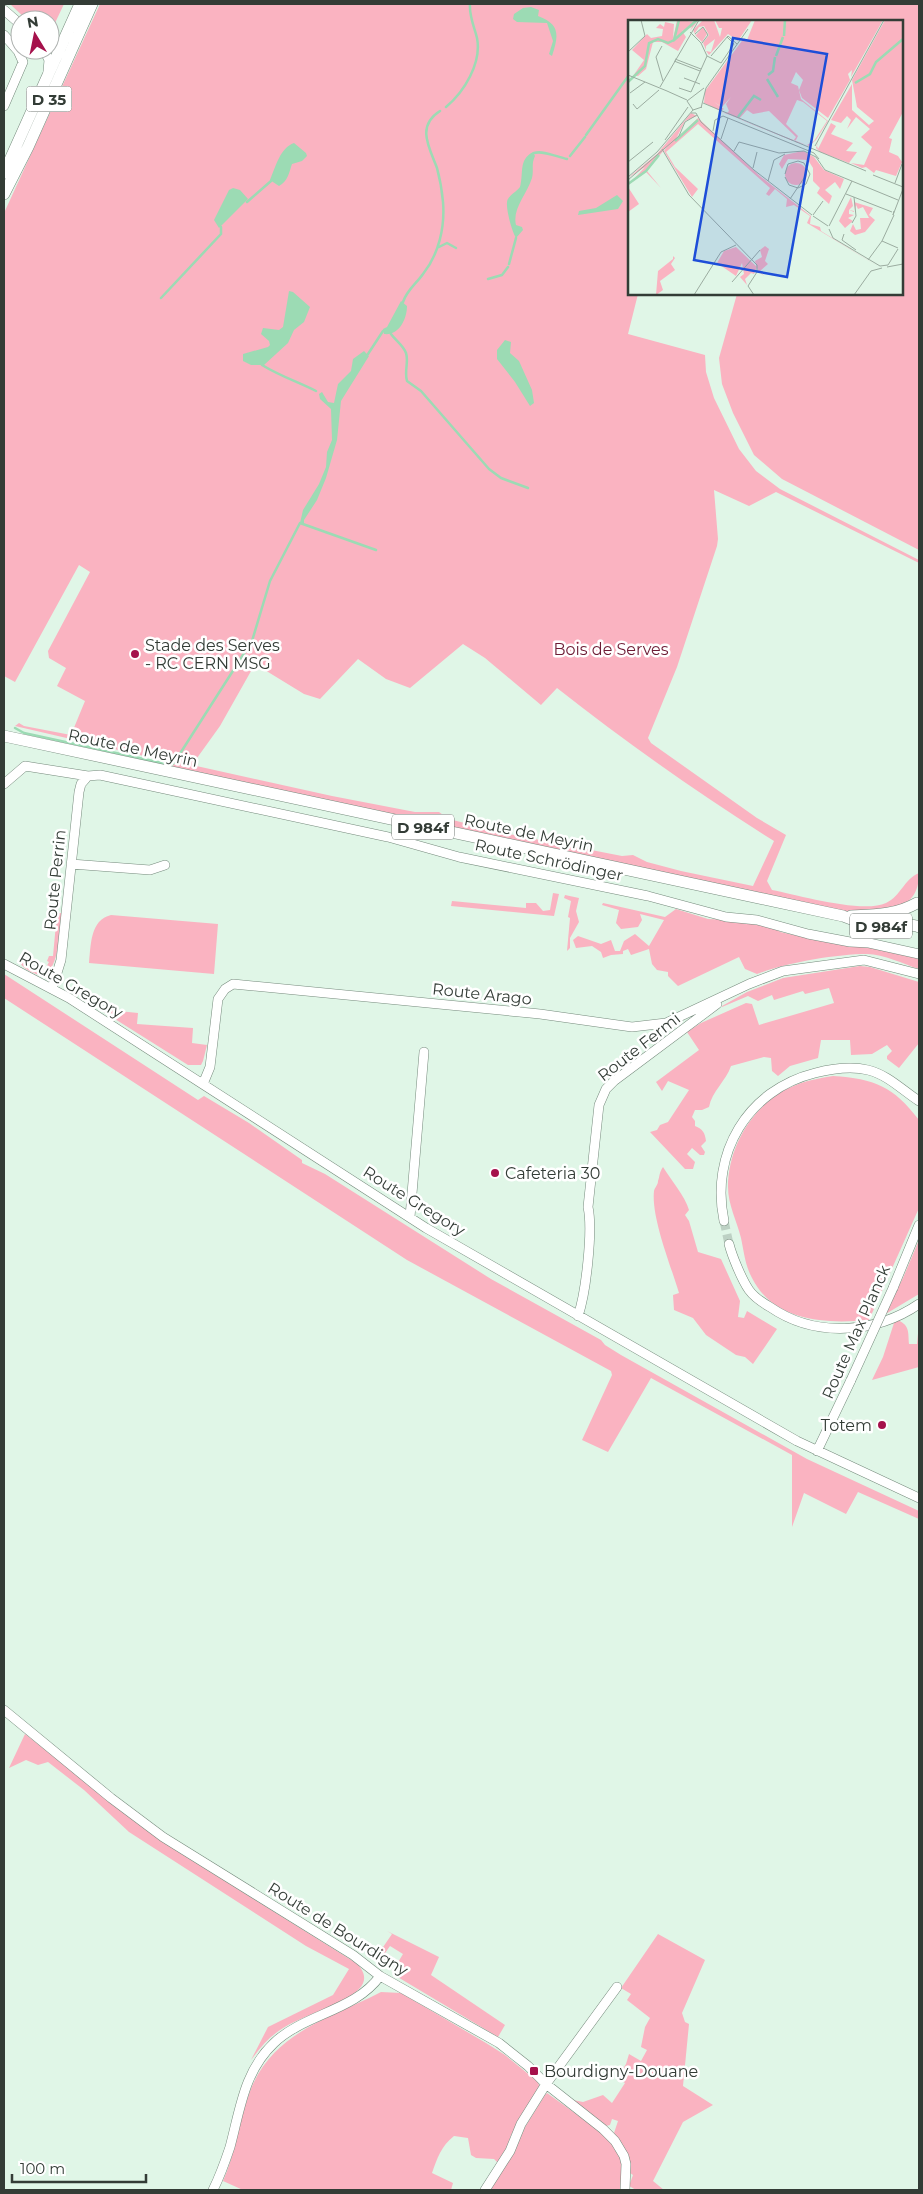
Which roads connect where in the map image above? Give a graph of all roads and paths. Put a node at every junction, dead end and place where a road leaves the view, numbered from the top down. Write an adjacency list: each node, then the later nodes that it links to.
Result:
1 (79, 4): 4 (street); 5 (main road, D 35)
2 (92, 4): 6 (main road, D 35)
3 (4, 35): 9 (street)
4 (60, 38)
5 (60, 47)
6 (60, 50)
7 (54, 60): 10 (main road, D 35)
8 (55, 60): 11 (main road, D 35)
9 (4, 106)
10 (4, 173)
11 (4, 194)
12 (4, 736): 18 (main road, Route de Meyrin / D 984f)
13 (88, 776): 14 (street, Route Schrödinger); 15 (street, Route Perrin); 20 (street, Route Schrödinger)
14 (4, 784)
15 (71, 864): 16 (street); 23 (street, Route Perrin)
16 (165, 865)
17 (918, 901): 18 (main road, Route de Meyrin / D 984f); 19 (main road)
18 (842, 916): 19 (main road, Route de Meyrin / D 984f)
19 (919, 925)
20 (919, 954)
21 (4, 964): 23 (street, Route Gregory)
22 (919, 974): 24 (street)
23 (52, 989): 26 (street, Route Gregory)
24 (727, 995): 26 (street, Route Arago); 34 (street, Route Fermi)
25 (424, 1052): 29 (street)
26 (203, 1084): 29 (street, Route Gregory)
27 (917, 1100): 28 (street); 30 (street)
28 (919, 1106)
29 (410, 1217): 34 (street, Route Gregory)
30 (724, 1221)
31 (919, 1225): 35 (street, Route Max Planck, bridge)
32 (729, 1244): 33 (street)
33 (919, 1304)
34 (578, 1316): 35 (street, Route Gregory)
35 (817, 1451): 36 (street, Route Gregory)
36 (919, 1498)
37 (4, 1710): 38 (street, Route de Bourdigny)
38 (380, 1976): 40 (street, Route de Bourdigny); 41 (street)
39 (617, 1987): 40 (street)
40 (546, 2084): 42 (street); 43 (street, Route de Bourdigny)
41 (213, 2190)
42 (485, 2190)
43 (624, 2190)

